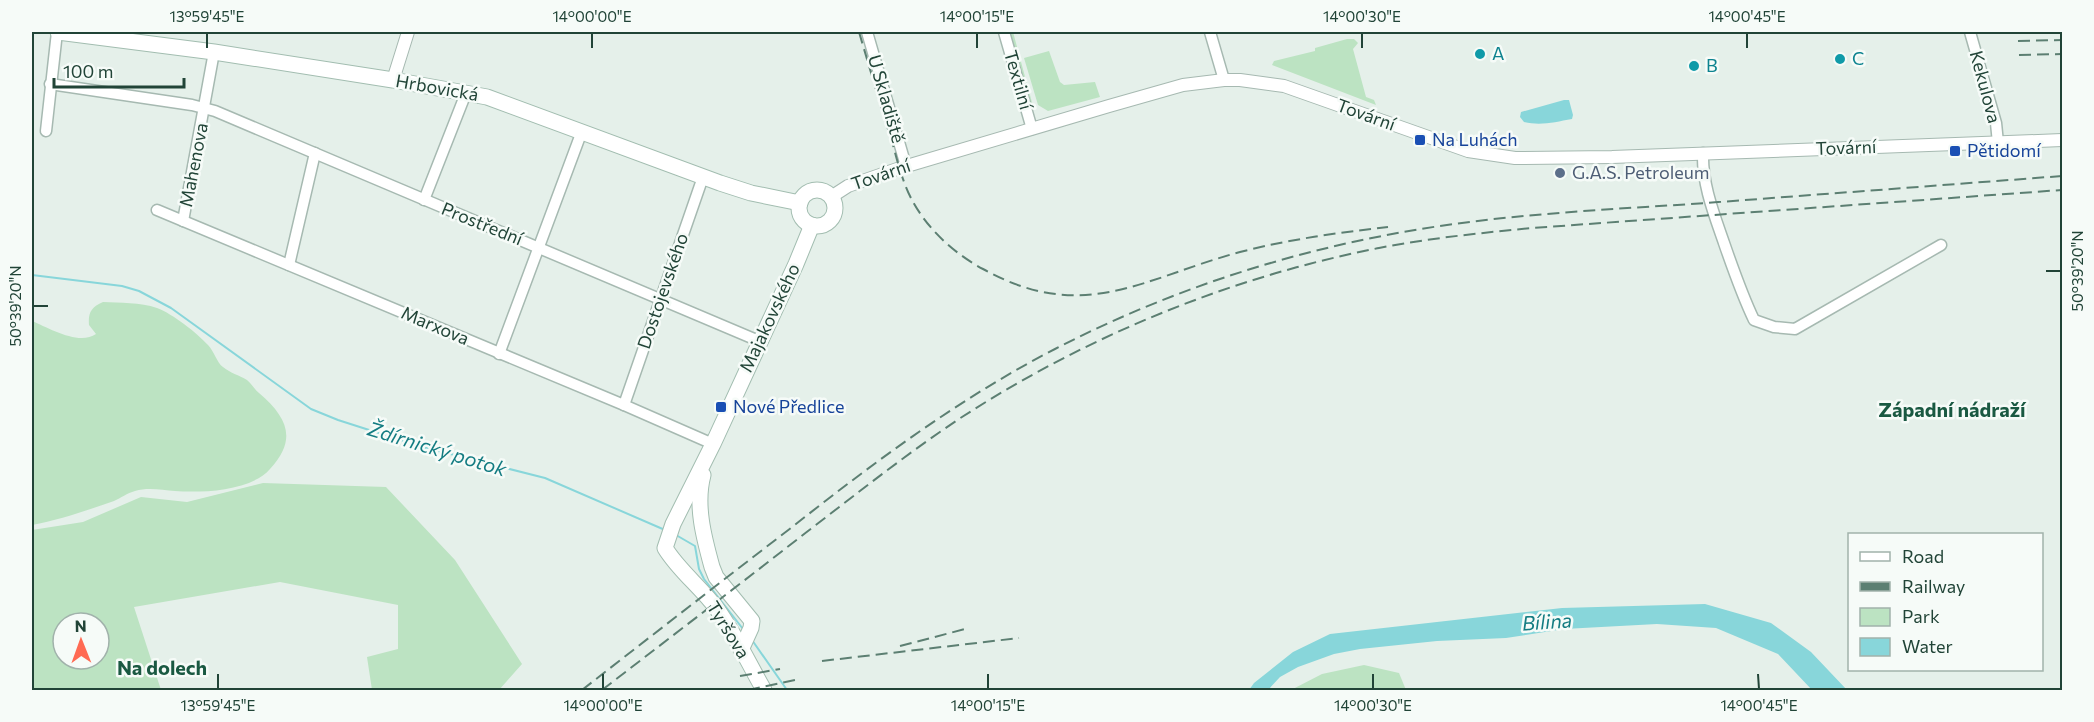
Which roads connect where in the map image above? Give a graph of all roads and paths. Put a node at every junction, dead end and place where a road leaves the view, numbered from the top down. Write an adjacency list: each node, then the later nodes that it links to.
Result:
1 (58, 32): 7 (main road, Hrbovická); 10 (street)
2 (408, 32): 8 (street)
3 (867, 32): 20 (street, U Skladiště)
4 (1004, 32): 13 (street, Textilní)
5 (1210, 32): 9 (street)
6 (1970, 32): 17 (street, Kekulova)
7 (214, 52): 8 (main road, Hrbovická); 12 (street, Mahenova)
8 (393, 80): 11 (main road, Hrbovická)
9 (1224, 80): 13 (street, Tovární); 19 (street, Tovární)
10 (50, 84): 12 (street, Prostřední); 14 (street)
11 (465, 93): 15 (main road, Hrbovická); 23 (street)
12 (205, 108): 18 (street, Prostřední); 26 (street, Mahenova)
13 (1032, 129): 20 (street, Tovární)
14 (46, 131)
15 (582, 131): 21 (main road, Hrbovická); 29 (street)
16 (2062, 140): 17 (street, Tovární)
17 (1998, 142): 19 (street, Tovární)
18 (315, 153): 23 (street, Prostřední); 30 (street)
19 (1703, 153): 28 (street)
20 (906, 166): 22 (street, Tovární)
21 (703, 177): 24 (main road, Hrbovická); 31 (street, Dostojevského)
22 (831, 197): 24 (main road); 27 (main road)
23 (424, 200): 29 (street, Prostřední)
24 (800, 202): 27 (main road)
25 (158, 210): 26 (street, Marxova)
26 (183, 222): 30 (street, Marxova)
27 (812, 225): 32 (main road, Majakovského)
28 (1941, 245)
29 (540, 247): 31 (street, Prostřední); 33 (street)
30 (289, 265): 33 (street, Marxova)
31 (660, 299): 32 (street, Prostřední); 34 (street, Dostojevského)
32 (759, 341): 35 (main road, Majakovského)
33 (499, 354): 34 (street, Marxova)
34 (624, 405): 35 (street, Marxova)
35 (713, 444): 36 (main road, Majakovského); 37 (main road, Majakovského)
36 (685, 574): 37 (main road, Tyršova)
37 (746, 639): 38 (main road, Tyršova)
38 (764, 690)

